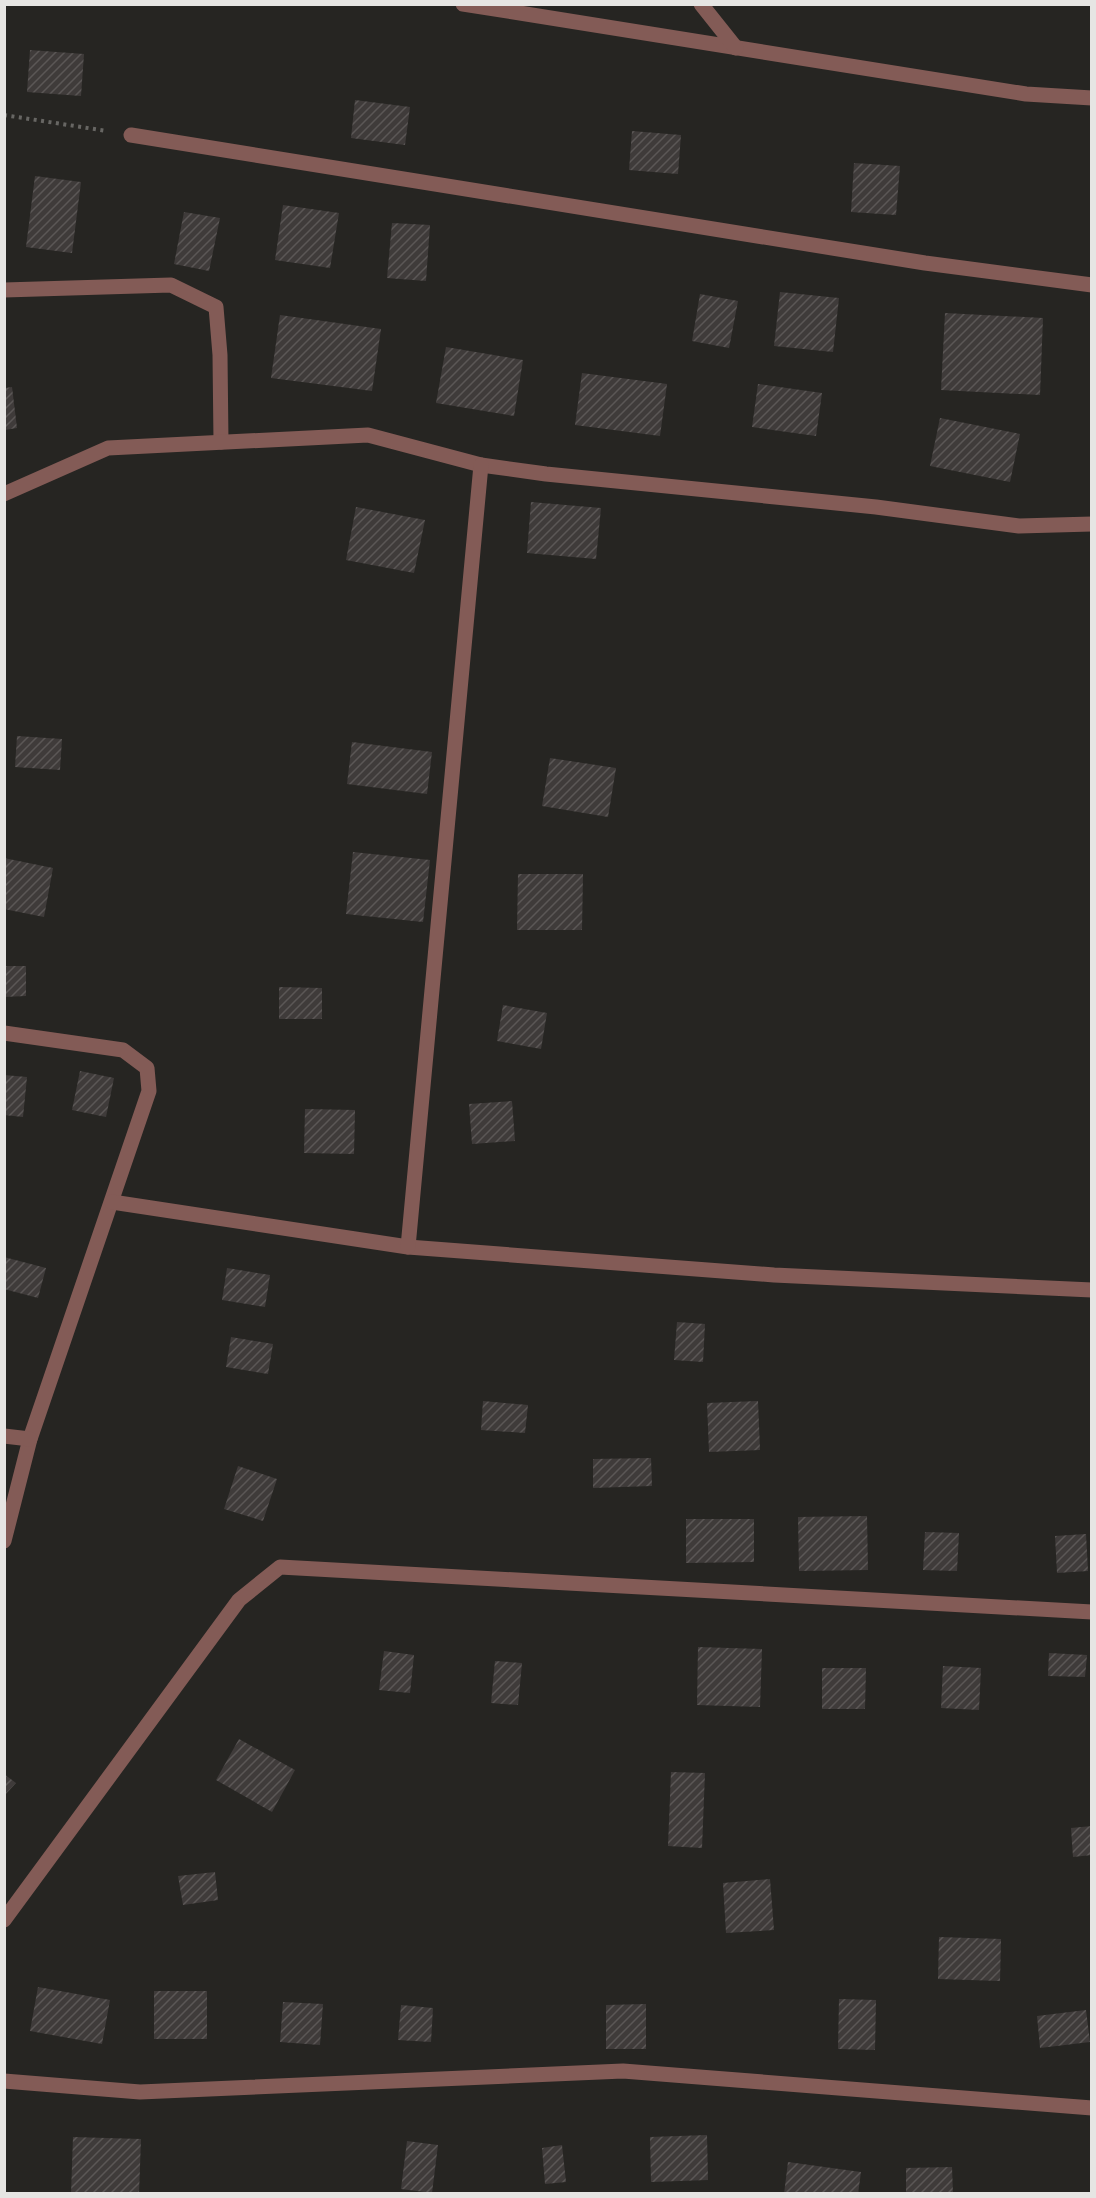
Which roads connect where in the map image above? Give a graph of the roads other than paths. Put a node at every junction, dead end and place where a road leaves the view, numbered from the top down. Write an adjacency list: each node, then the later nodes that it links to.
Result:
1 (463, 4): 3 (lane)
2 (701, 4): 3 (lane)
3 (736, 48): 4 (lane)
4 (1092, 98)
5 (131, 135): 6 (lane)
6 (1092, 285)
7 (4, 290): 8 (lane)
8 (221, 442): 9 (lane); 10 (lane)
9 (481, 465): 11 (lane); 14 (lane)
10 (4, 494)
11 (1092, 524)
12 (4, 1033): 13 (lane)
13 (112, 1202): 14 (lane); 17 (lane)
14 (408, 1247): 15 (lane)
15 (1092, 1290)
16 (4, 1436): 17 (lane)
17 (30, 1439): 18 (lane)
18 (4, 1541)
19 (1092, 1612): 20 (lane)
20 (4, 1920)
21 (4, 2081): 22 (lane)
22 (1092, 2108)

